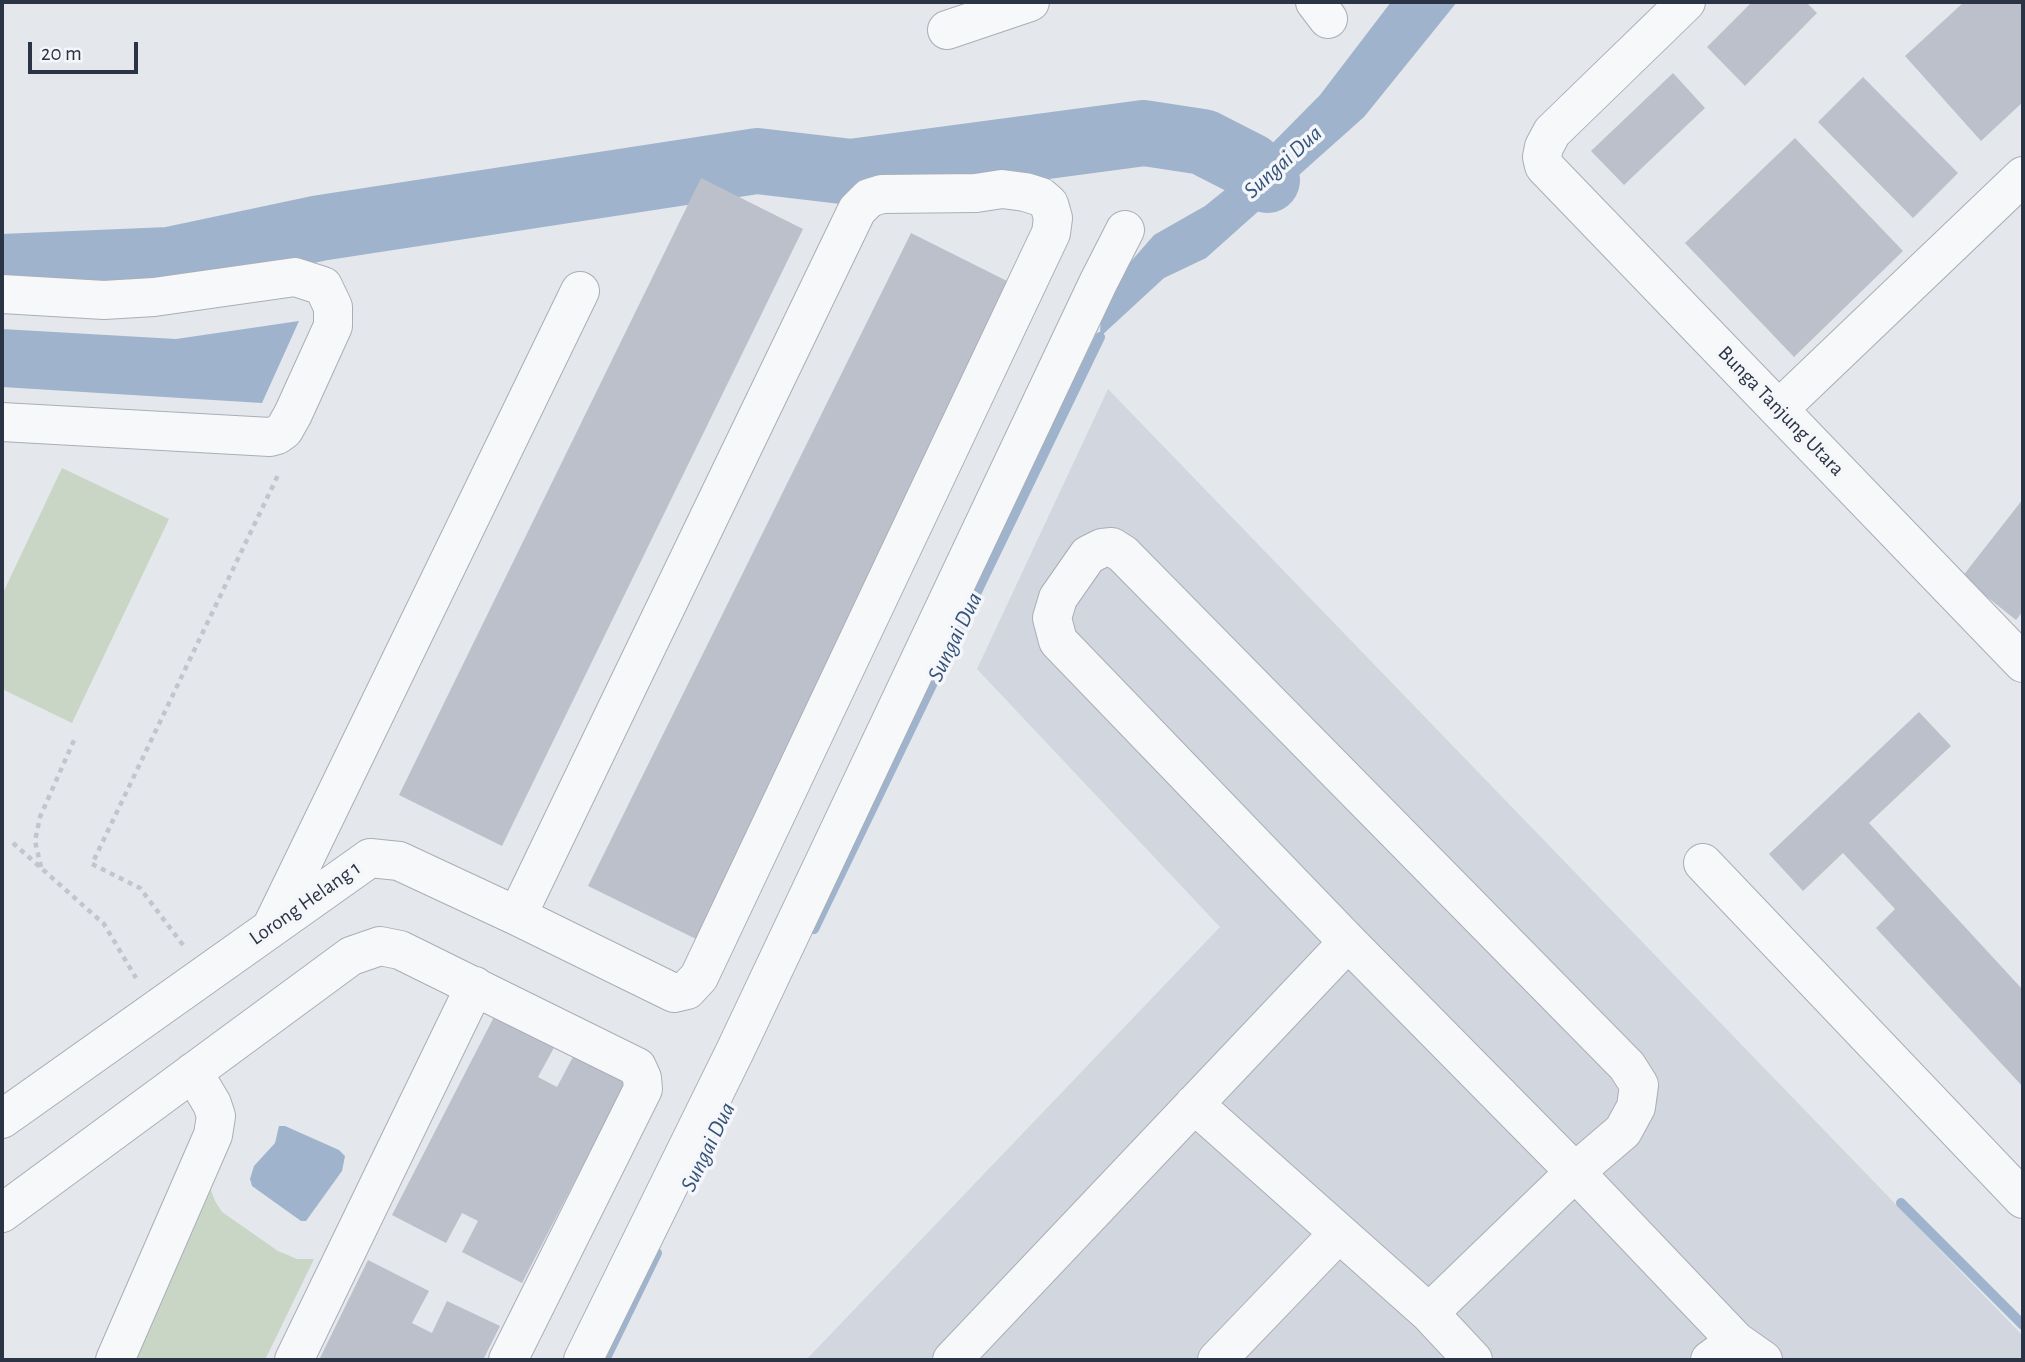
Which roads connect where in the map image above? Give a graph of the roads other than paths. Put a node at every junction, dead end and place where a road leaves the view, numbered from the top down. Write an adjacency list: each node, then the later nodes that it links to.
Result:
1 (1030, 2): 3 (street)
2 (1686, 2): 8 (street, Bunga Tanjung Utara)
3 (947, 30)
4 (2023, 177): 8 (street)
5 (1125, 230): 28 (street)
6 (580, 291): 13 (street)
7 (2, 294): 9 (street)
8 (1779, 410): 10 (street, Bunga Tanjung Utara)
9 (2, 422)
10 (2023, 663)
11 (1703, 863): 20 (street)
12 (517, 916): 12 (street, Lorong Helang 1); 13 (street, Lorong Helang 1)
13 (272, 926): 18 (street, Lorong Helang 1)
14 (1348, 942): 17 (street); 19 (street); 19 (street)
15 (475, 986): 16 (street); 26 (street); 27 (street)
16 (193, 1072): 21 (street); 25 (street)
17 (1194, 1104): 22 (street); 29 (street)
18 (2, 1119)
19 (1575, 1172): 23 (street); 24 (street)
20 (2020, 1190)
21 (2, 1213)
22 (1338, 1234): 23 (street); 30 (street)
23 (1429, 1313): 31 (street)
24 (1734, 1355)
25 (115, 1360)
26 (294, 1360)
27 (508, 1360)
28 (583, 1360)
29 (952, 1360)
30 (1217, 1360)
31 (1473, 1360)

